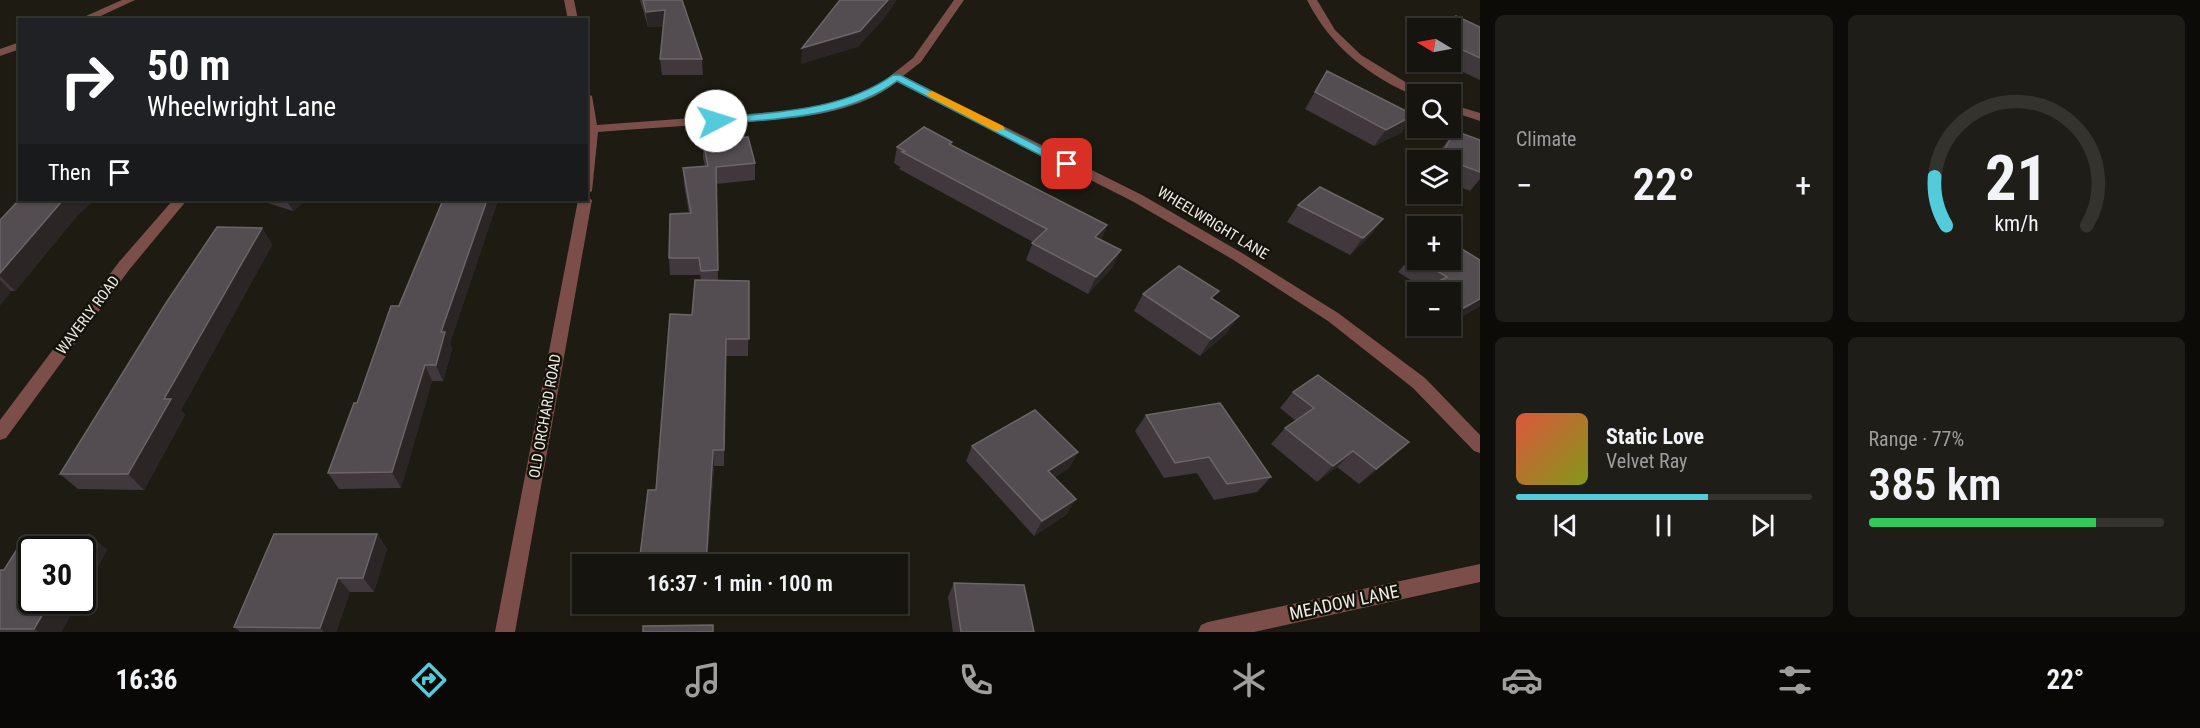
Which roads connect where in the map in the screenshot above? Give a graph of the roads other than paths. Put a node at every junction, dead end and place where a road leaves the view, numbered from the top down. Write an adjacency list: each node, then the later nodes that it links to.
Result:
1 (130, 0): 5 (street)
2 (569, 0): 6 (street)
3 (958, 0): 9 (street)
4 (1312, 0): 10 (street)
5 (87, 18)
6 (573, 18)
7 (18, 46): 8 (street)
8 (0, 53)
9 (896, 77): 14 (street); 19 (street, WHEELWRIGHT LANE)
10 (1407, 87)
11 (588, 107): 14 (street)
12 (1461, 110): 13 (street)
13 (1480, 117)
14 (592, 129): 15 (street)
15 (588, 170)
16 (179, 201): 18 (street, WAVERLY ROAD)
17 (585, 201): 21 (street, OLD ORCHARD ROAD)
18 (0, 433)
19 (1480, 446)
20 (1480, 573): 22 (street, MEADOW LANE)
21 (505, 632)
22 (1208, 632)

